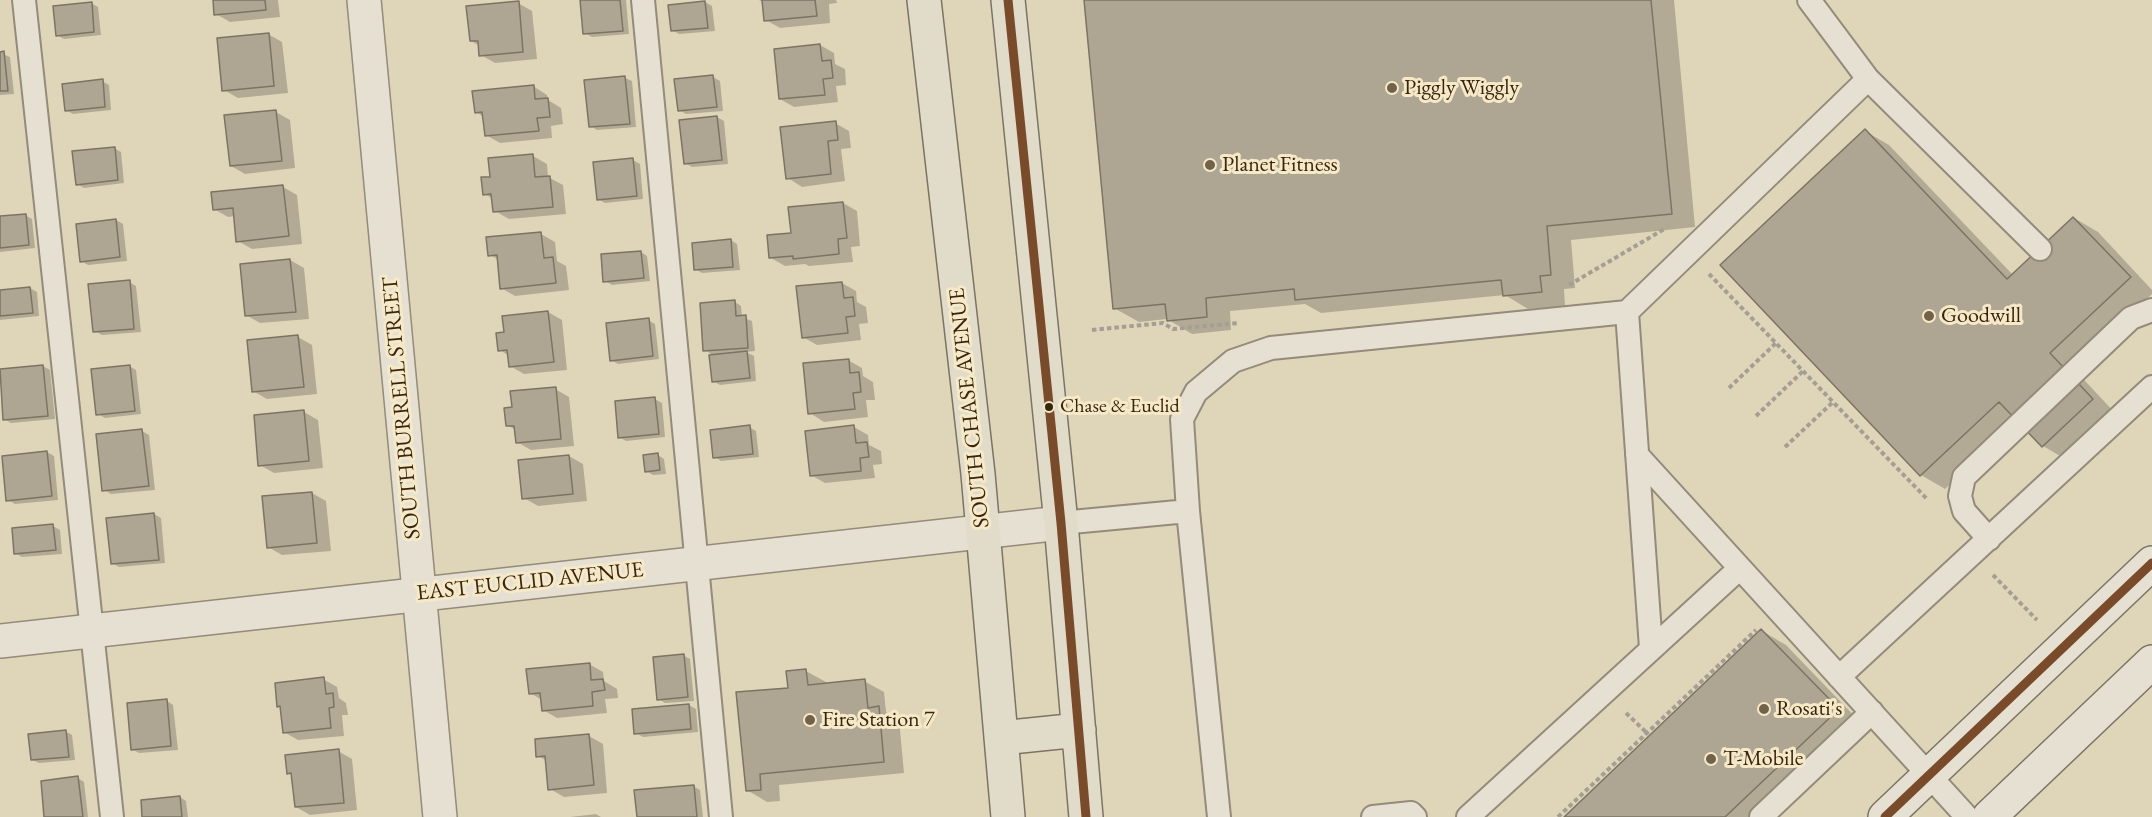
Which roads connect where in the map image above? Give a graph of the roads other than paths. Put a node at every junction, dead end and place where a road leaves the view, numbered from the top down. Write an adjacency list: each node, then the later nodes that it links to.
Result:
1 (24, 0): 21 (lane)
2 (364, 0): 20 (street, SOUTH BURRELL STREET)
3 (643, 0): 18 (lane)
4 (924, 0): 15 (main road, SOUTH CHASE AVENUE)
5 (1008, 0): 14 (main road)
6 (1809, 0): 7 (lane)
7 (1868, 79): 8 (lane); 10 (lane)
8 (2040, 249)
9 (2152, 310): 16 (lane)
10 (1627, 312): 12 (lane); 13 (lane)
11 (2152, 387): 16 (lane)
12 (1637, 455): 19 (lane); 23 (lane)
13 (1188, 511): 14 (lane); 35 (lane)
14 (1061, 523): 15 (street, EAST EUCLID AVENUE); 27 (main road)
15 (984, 532): 18 (street, EAST EUCLID AVENUE); 28 (main road, SOUTH CHASE AVENUE)
16 (1989, 539): 25 (lane)
17 (2152, 563): 29 (street)
18 (697, 564): 20 (street, EAST EUCLID AVENUE); 32 (lane)
19 (1740, 568): 23 (lane); 25 (lane)
20 (419, 595): 21 (street, EAST EUCLID AVENUE); 31 (street, SOUTH BURRELL STREET)
21 (92, 630): 22 (street, EAST EUCLID AVENUE); 30 (lane)
22 (0, 641)
23 (1651, 648): 38 (lane)
24 (2152, 662): 42 (street)
25 (1839, 678): 26 (lane)
26 (1872, 712): 29 (lane); 39 (lane)
27 (1079, 730): 28 (main road); 34 (main road)
28 (1001, 738): 33 (main road, SOUTH CHASE AVENUE)
29 (1929, 776): 40 (street); 41 (lane)
30 (112, 817)
31 (440, 817)
32 (721, 817)
33 (1008, 817)
34 (1086, 817)
35 (1219, 817)
36 (1373, 817): 37 (lane)
37 (1415, 817)
38 (1468, 817)
39 (1761, 817)
40 (1885, 817)
41 (1967, 817)
42 (1989, 817)

